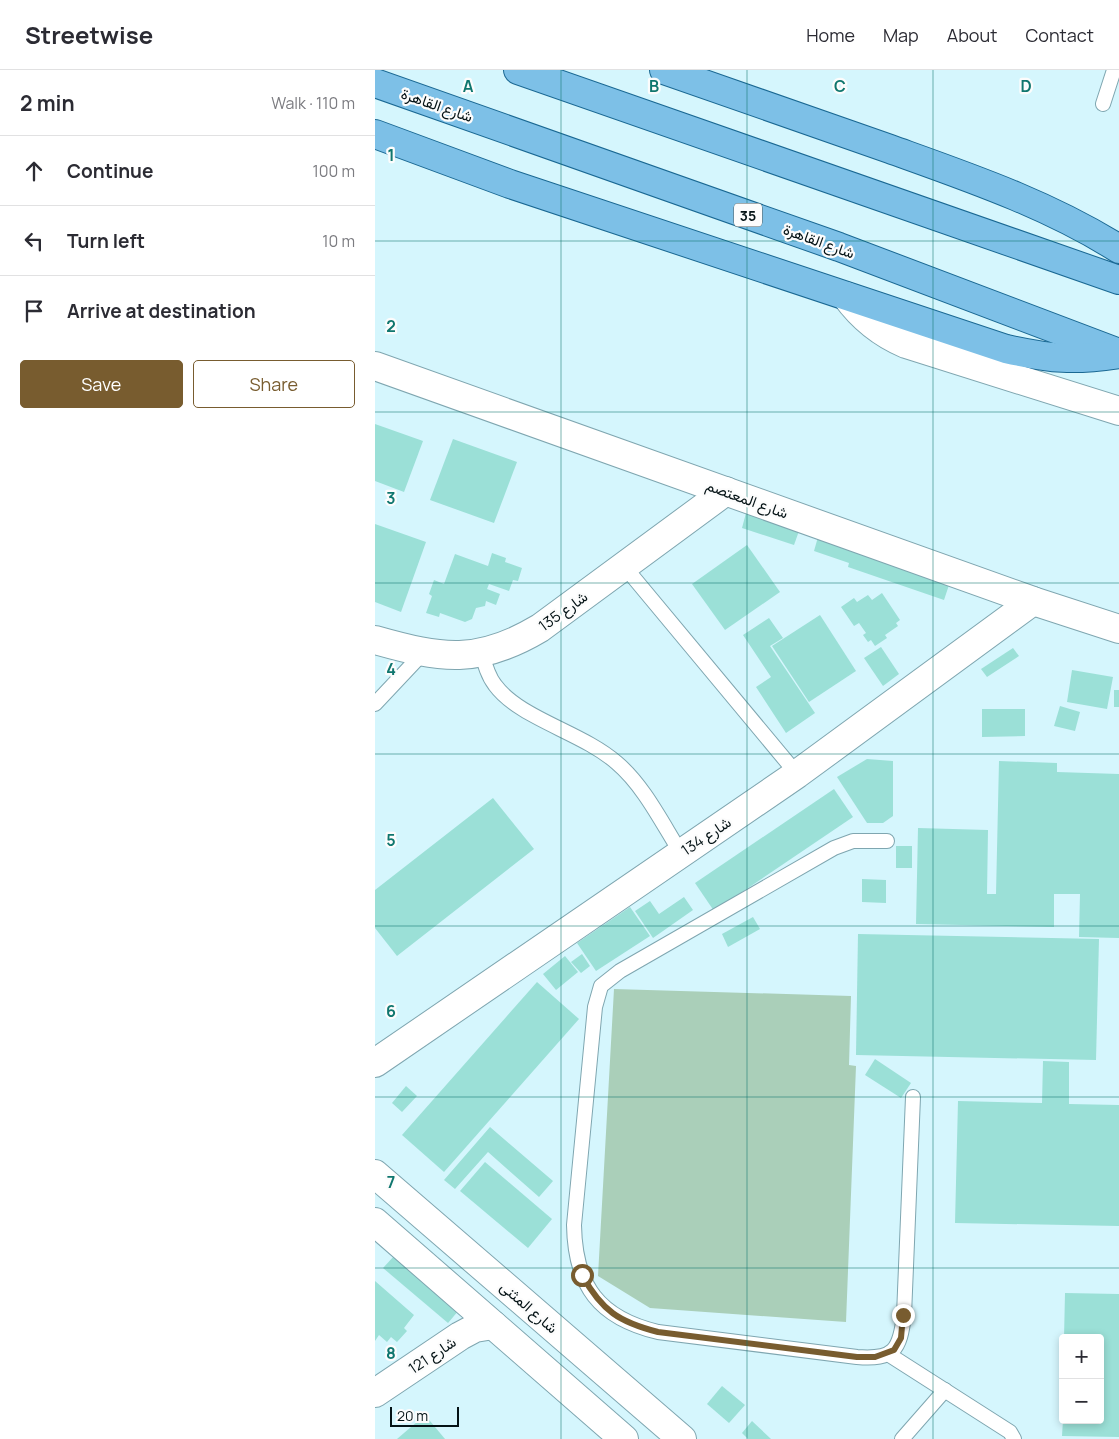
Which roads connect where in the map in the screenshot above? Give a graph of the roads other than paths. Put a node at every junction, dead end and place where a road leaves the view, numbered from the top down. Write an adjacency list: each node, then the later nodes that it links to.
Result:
1 (519, 70): 8 (main road)
2 (663, 70): 7 (main road)
3 (1115, 70): 5 (lane)
4 (375, 83): 10 (main road, شارع القاهرة / 35)
5 (1103, 104)
6 (375, 134): 9 (main road)
7 (1119, 249)
8 (1119, 280)
9 (846, 296): 10 (main road); 12 (street)
10 (1119, 353)
11 (375, 366): 13 (street, شارع المعتصم)
12 (1119, 411)
13 (726, 491): 14 (street, شارع 135); 15 (street, شارع المعتصم)
14 (624, 566): 19 (street, شارع 135); 21 (lane)
15 (1033, 601): 16 (street, شارع المعتصم); 21 (street, شارع 134)
16 (1119, 629)
17 (375, 640): 18 (street, شارع 135)
18 (423, 653): 19 (street, شارع 135); 20 (lane)
19 (482, 654): 23 (lane)
20 (375, 704)
21 (797, 774): 23 (street, شارع 134)
22 (887, 841): 29 (lane)
23 (681, 853): 24 (street, شارع 134)
24 (375, 1063)
25 (913, 1097): 29 (lane)
26 (375, 1174): 33 (street, شارع المثنى)
27 (375, 1222): 28 (street)
28 (493, 1325): 31 (street, شارع 121); 32 (street)
29 (888, 1354): 30 (lane)
30 (945, 1390): 34 (lane); 35 (lane)
31 (375, 1394)
32 (624, 1439)
33 (682, 1439)
34 (902, 1439)
35 (1014, 1439)

